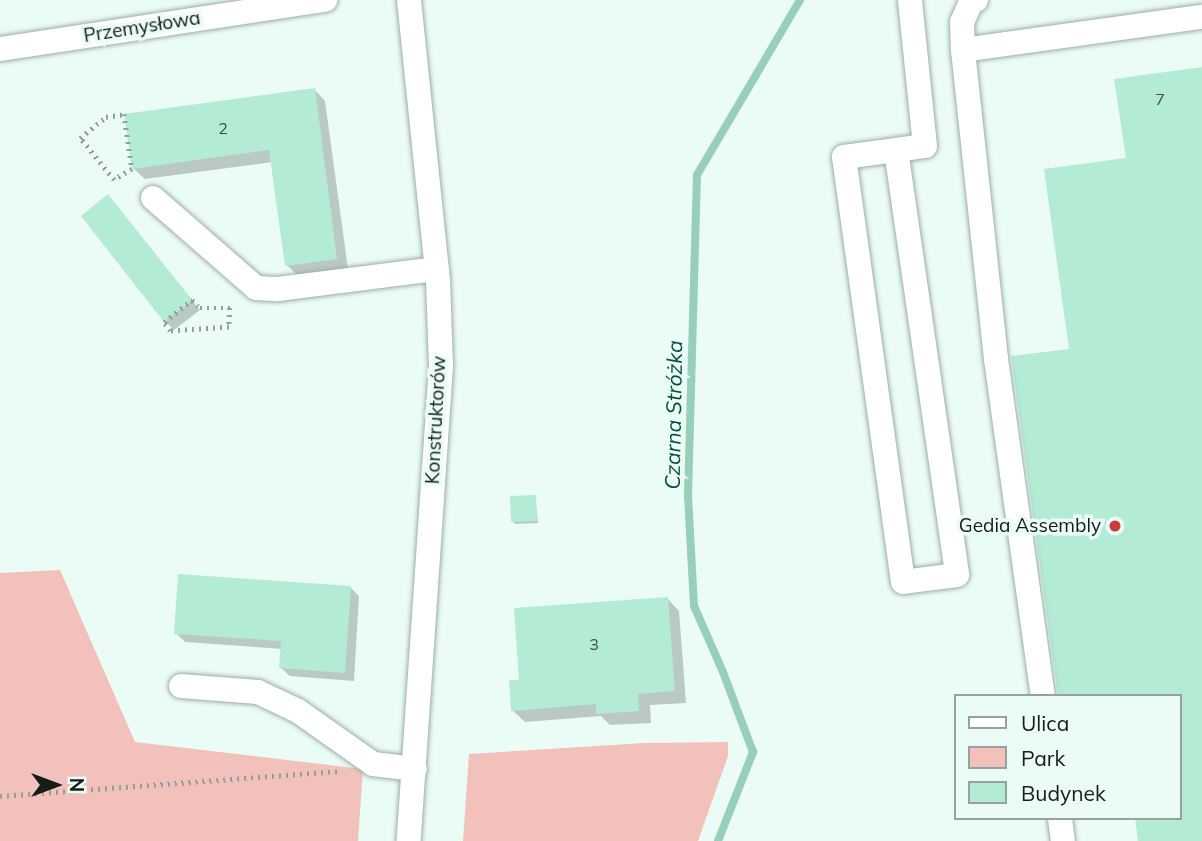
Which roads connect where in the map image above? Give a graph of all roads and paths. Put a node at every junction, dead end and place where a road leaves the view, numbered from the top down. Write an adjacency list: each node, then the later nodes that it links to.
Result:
1 (325, 0): 5 (street, Przemysłowa)
2 (409, 0): 12 (street, Konstruktorów)
3 (910, 0): 10 (street)
4 (976, 0): 8 (street)
5 (251, 5): 7 (street, Przemysłowa)
6 (1202, 17): 8 (street)
7 (0, 50)
8 (963, 50): 15 (street)
9 (124, 114): 9 (path)
10 (896, 150): 10 (street)
11 (153, 198): 12 (street)
12 (437, 270): 17 (street, Konstruktorów)
13 (192, 300): 13 (path)
14 (181, 686): 16 (street)
15 (1043, 694)
16 (373, 765): 17 (street); 18 (path)
17 (415, 769): 20 (street, Konstruktorów)
18 (0, 796)
19 (1060, 820): 21 (street)
20 (409, 841)
21 (1063, 841)

